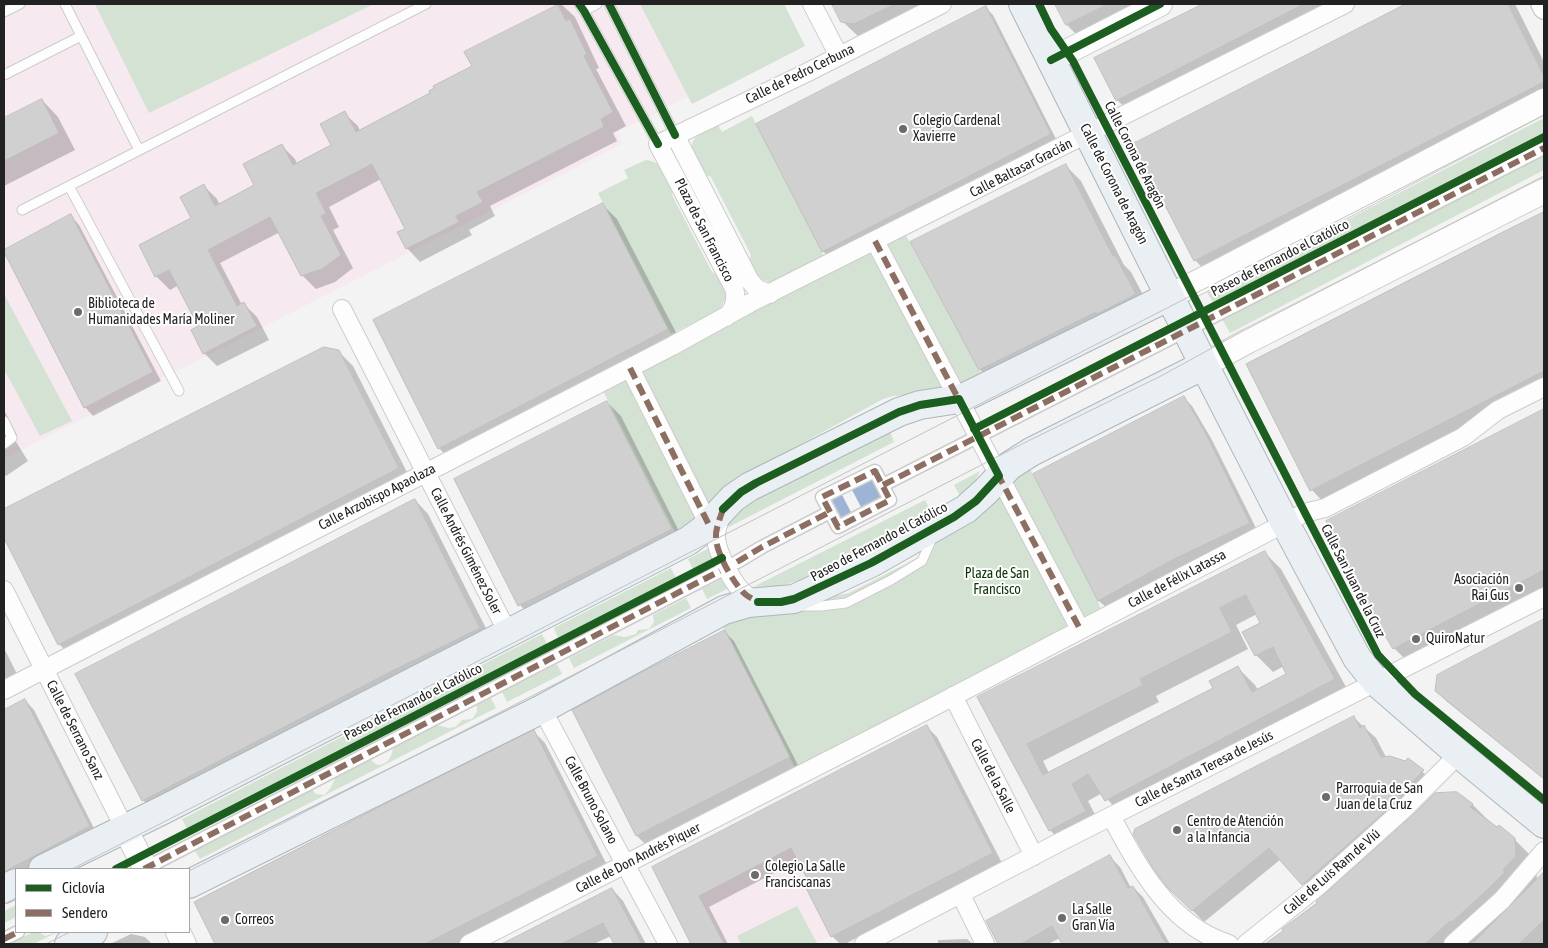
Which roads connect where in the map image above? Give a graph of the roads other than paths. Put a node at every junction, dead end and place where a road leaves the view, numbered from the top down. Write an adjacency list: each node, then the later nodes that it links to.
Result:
1 (20, 4): 15 (lane)
2 (65, 4): 17 (lane)
3 (403, 4): 16 (lane)
4 (426, 4): 16 (lane)
5 (597, 4): 13 (lane)
6 (610, 4): 23 (lane)
7 (812, 4): 18 (street)
8 (942, 4): 18 (street, Calle de Pedro Cerbuna)
9 (1023, 4): 19 (main road, Calle de Corona de Aragón)
10 (1160, 4): 19 (main road)
11 (1345, 4): 22 (street, Calle Baltasar Gracián)
12 (1542, 4): 14 (street)
13 (581, 7): 24 (lane)
14 (1544, 8)
15 (4, 12)
16 (408, 13): 26 (lane)
17 (80, 36): 20 (lane); 26 (lane)
18 (839, 56): 23 (street, Calle de Pedro Cerbuna)
19 (1050, 60): 22 (main road, Calle de Corona de Aragón)
20 (4, 75)
21 (1544, 101): 32 (main road, Paseo de Fernando el Católico)
22 (1088, 134): 30 (street, Calle Baltasar Gracián); 32 (main road, Calle de Corona de Aragón)
23 (675, 135): 24 (street, Calle de Pedro Cerbuna); 31 (street, Plaza de San Francisco)
24 (658, 144): 35 (street, Plaza de San Francisco)
25 (1544, 148): 36 (street, Paseo de Fernando el Católico)
26 (139, 150): 27 (lane)
27 (69, 186): 29 (lane); 40 (lane)
28 (1544, 191): 37 (main road, Paseo de Fernando el Católico)
29 (22, 210)
30 (875, 241): 31 (street, Calle Baltasar Gracián); 41 (street)
31 (770, 294): 33 (street, Calle Baltasar Gracián)
32 (1170, 296): 36 (main road, Calle de Corona de Aragón); 41 (main road, Paseo de Fernando el Católico)
33 (750, 304): 35 (street, Calle Arzobispo Apaolaza)
34 (342, 309): 45 (street, Calle Andrés Giménez Soler)
35 (726, 316): 38 (street, Calle Arzobispo Apaolaza)
36 (1187, 330): 37 (main road, Calle de Corona de Aragón); 43 (street, Paseo de Fernando el Católico)
37 (1204, 365): 46 (main road, Paseo de Fernando el Católico); 50 (main road)
38 (630, 368): 45 (street, Calle Arzobispo Apaolaza); 49 (street)
39 (1544, 387): 50 (street, Calle de Félix Latassa)
40 (179, 391)
41 (959, 399): 43 (street); 49 (main road, Paseo de Fernando el Católico)
42 (4, 421): 44 (lane)
43 (978, 437): 46 (street); 47 (street)
44 (4, 444)
45 (426, 472): 57 (street, Calle Andrés Giménez Soler); 58 (street, Calle Arzobispo Apaolaza)
46 (998, 476): 55 (main road, Paseo de Fernando el Católico); 56 (street)
47 (883, 485): 48 (street); 48 (street)
48 (830, 512): 51 (street)
49 (716, 517): 55 (street); 57 (main road, Paseo de Fernando el Católico)
50 (1285, 523): 56 (street, Calle de Félix Latassa); 59 (main road)
51 (737, 562)
52 (720, 571): 73 (street, Paseo de Fernando el Católico)
53 (4, 590): 58 (street, Calle de Serrano Sanz)
54 (1544, 597): 59 (street, Calle de Santa Teresa de Jesús)
55 (770, 602): 62 (main road, Paseo de Fernando el Católico)
56 (1080, 629): 61 (street, Calle de Félix Latassa)
57 (508, 633): 67 (main road, Paseo de Fernando el Católico)
58 (44, 670): 60 (street, Calle Arzobispo Apaolaza); 67 (street, Calle de Serrano Sanz)
59 (1376, 682): 63 (main road); 65 (street, Calle de Santa Teresa de Jesús)
60 (4, 690)
61 (953, 696): 64 (street, Calle de Félix Latassa); 69 (street, Calle de la Salle)
62 (542, 709): 70 (street, Calle Bruno Solano); 74 (main road, Paseo de Fernando el Católico)
63 (1459, 754): 66 (main road); 85 (street, Calle de Luis Ram de Viú)
64 (807, 771): 70 (street, Calle de Don Andrés Piquer)
65 (1111, 816): 69 (street, Calle de Santa Teresa de Jesús); 84 (street)
66 (1544, 824)
67 (125, 829): 71 (main road, Paseo de Fernando el Católico); 72 (main road, Calle de Serrano Sanz)
68 (1544, 851): 86 (street)
69 (1034, 856): 75 (street, Calle de Santa Teresa de Jesús)
70 (626, 865): 80 (street, Calle de Don Andrés Piquer); 81 (street, Calle Bruno Solano)
71 (44, 868)
72 (144, 868)
73 (147, 868)
74 (190, 884)
75 (961, 895): 82 (street, Calle de Santa Teresa de Jesús); 83 (street)
76 (16, 933): 78 (street)
77 (91, 933): 79 (main road)
78 (4, 939)
79 (69, 944)
80 (469, 944)
81 (668, 944)
82 (864, 944)
83 (985, 944)
84 (1229, 944)
85 (1246, 944)
86 (1453, 944)

